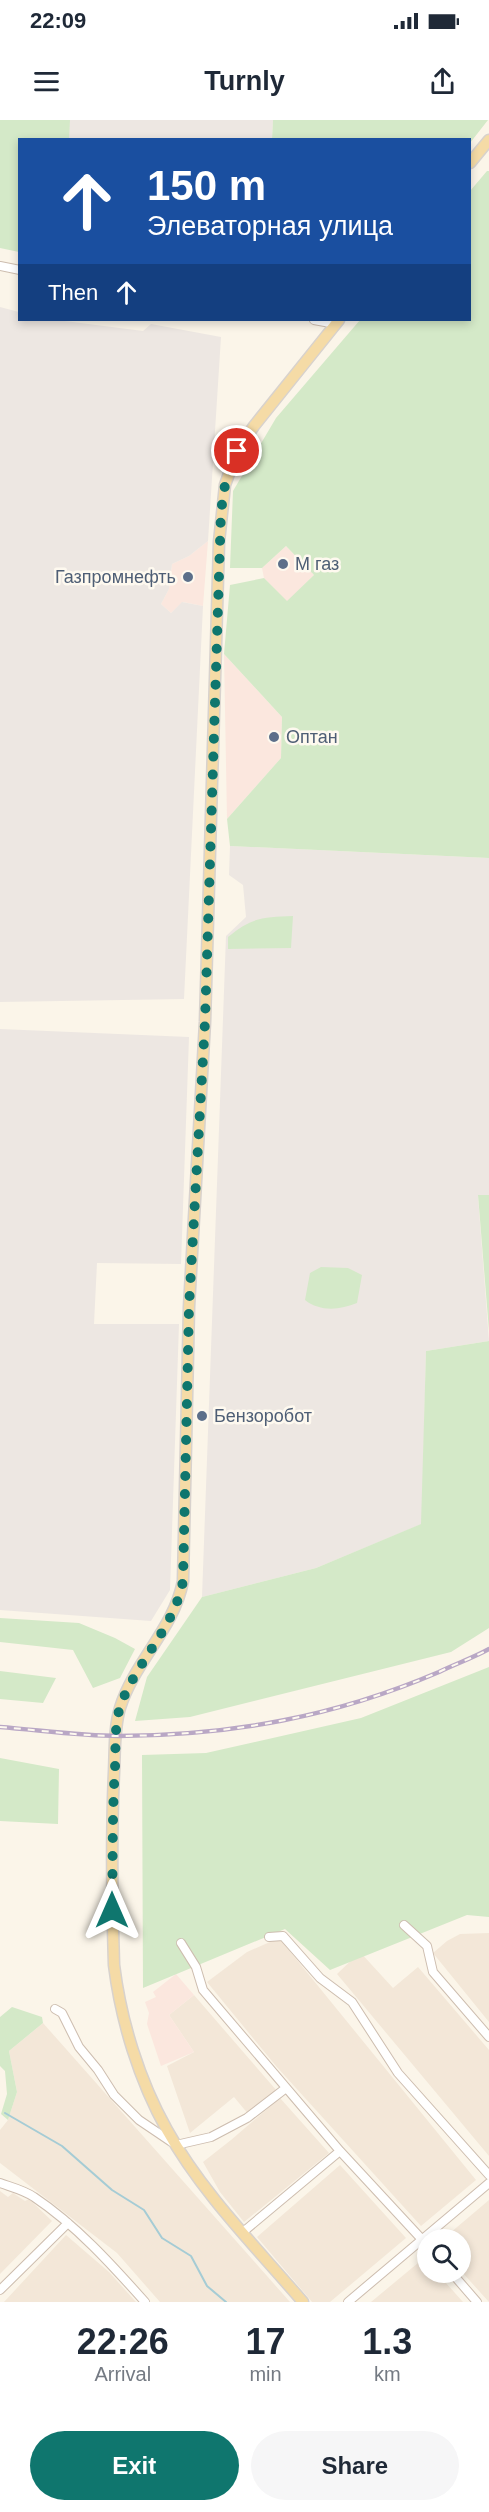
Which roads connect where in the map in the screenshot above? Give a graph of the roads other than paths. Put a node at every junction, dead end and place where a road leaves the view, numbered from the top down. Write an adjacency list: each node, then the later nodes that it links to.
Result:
1 (487, 146): 2 (main road)
2 (471, 162)
3 (0, 266): 4 (street)
4 (18, 270)
5 (337, 322): 12 (main road)
6 (404, 1925): 10 (street)
7 (269, 1937): 14 (street)
8 (181, 1943): 11 (street)
9 (55, 2009): 12 (street)
10 (489, 2037)
11 (286, 2088): 12 (street); 13 (street)
12 (176, 2145): 20 (main road)
13 (340, 2151): 20 (street); 22 (street)
14 (489, 2175)
15 (0, 2183): 17 (street)
16 (489, 2183): 19 (street)
17 (59, 2217): 18 (street); 21 (street)
18 (68, 2223): 21 (street); 26 (street)
19 (440, 2229)
20 (243, 2232): 27 (main road)
21 (57, 2234): 25 (street)
22 (417, 2234)
23 (417, 2249): 28 (street)
24 (461, 2283): 29 (street)
25 (0, 2290)
26 (146, 2302)
27 (303, 2302)
28 (348, 2302)
29 (477, 2302)

